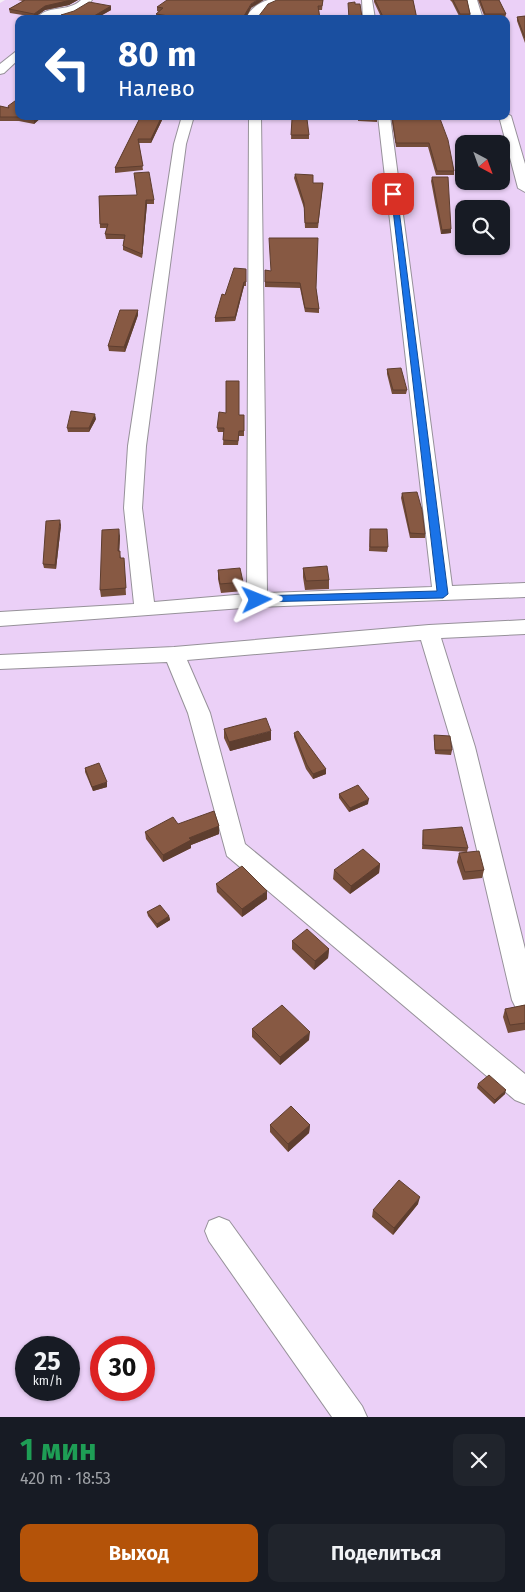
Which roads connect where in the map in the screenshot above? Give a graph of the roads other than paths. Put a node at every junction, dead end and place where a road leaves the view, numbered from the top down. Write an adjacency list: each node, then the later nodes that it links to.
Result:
1 (87, 0): 5 (street)
2 (279, 0): 6 (street)
3 (367, 0): 7 (street)
4 (472, 0): 8 (street)
5 (45, 15)
6 (253, 15)
7 (369, 15)
8 (477, 15)
9 (15, 56): 10 (street)
10 (0, 70)
11 (187, 120): 19 (street)
12 (255, 120): 18 (street)
13 (384, 120): 17 (street)
14 (506, 120): 15 (street)
15 (525, 188)
16 (525, 590): 17 (street)
17 (443, 594): 18 (street)
18 (257, 600): 19 (street)
19 (145, 610): 20 (street)
20 (0, 619)
21 (525, 627): 22 (street)
22 (429, 632): 23 (street); 25 (street)
23 (174, 654): 24 (street); 26 (street)
24 (0, 662)
25 (525, 1000)
26 (525, 1091)
27 (219, 1230): 28 (street)
28 (351, 1417)

